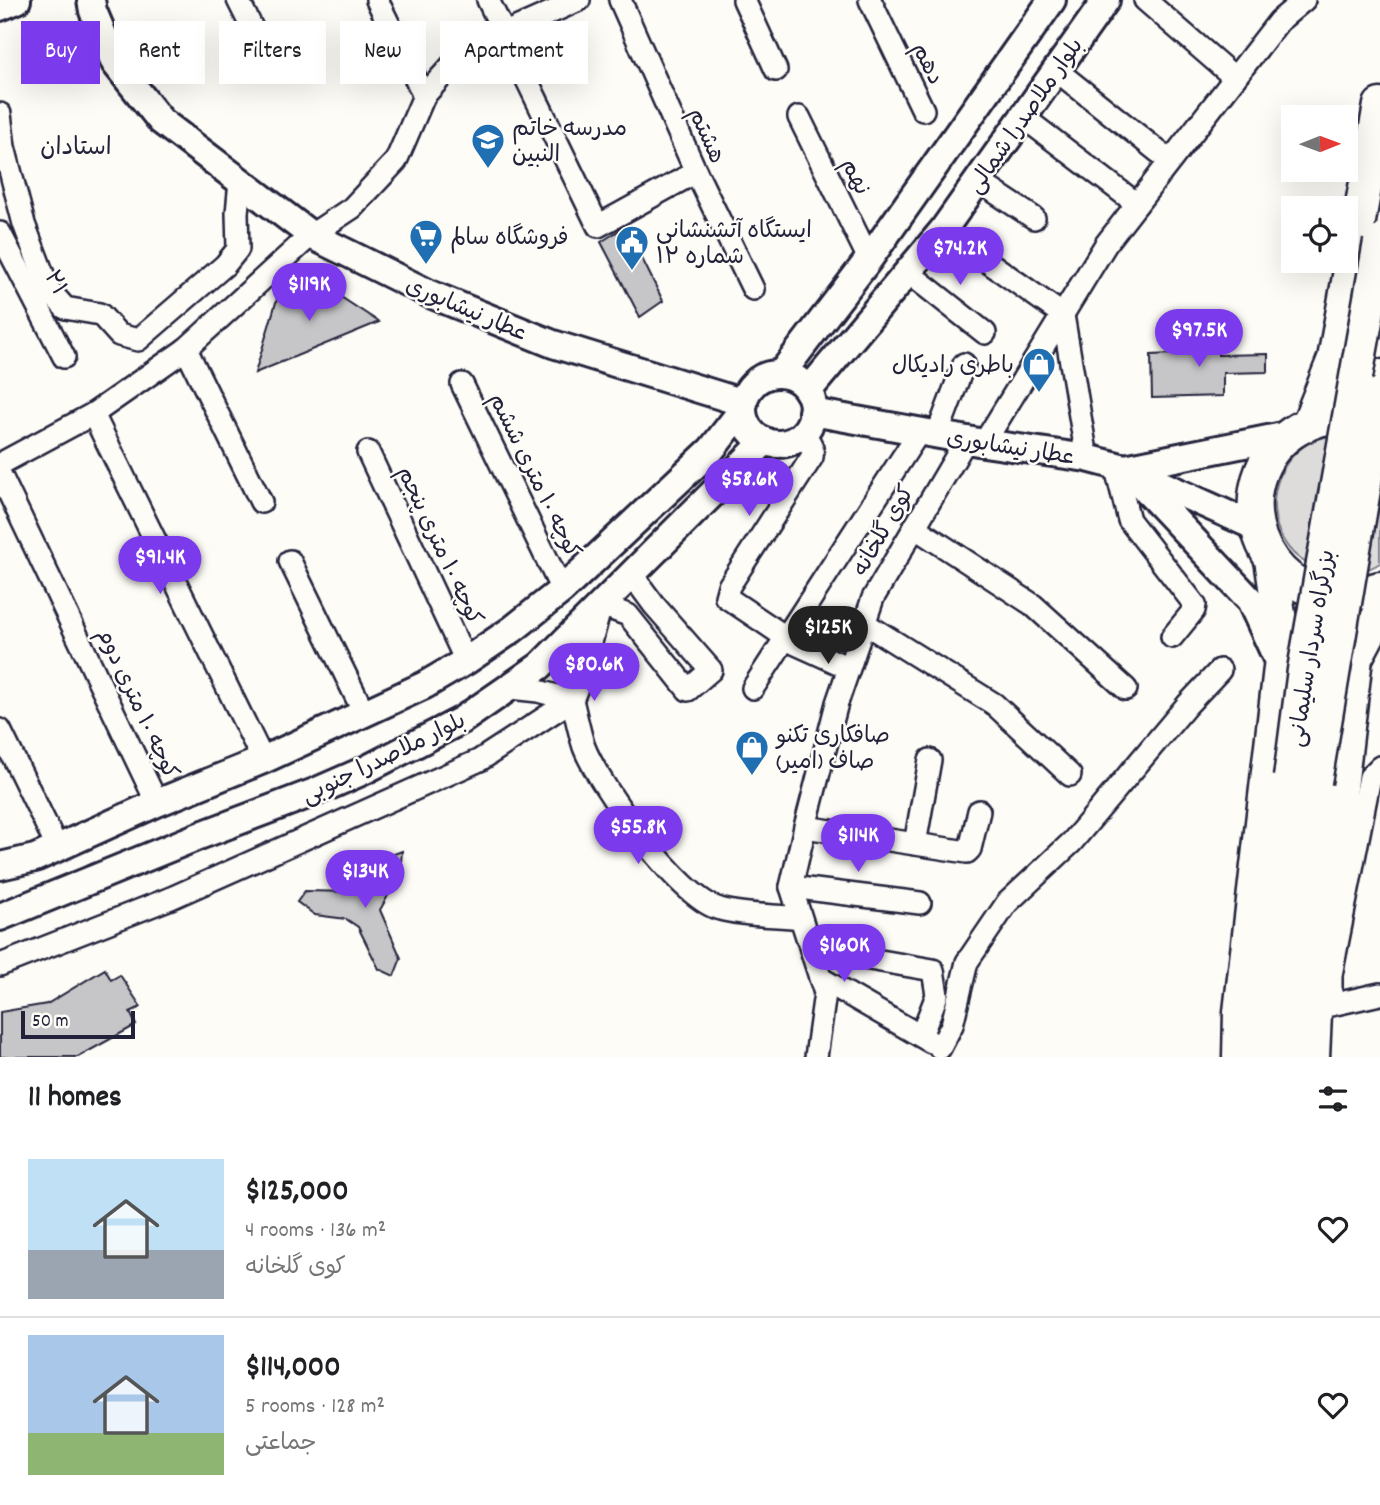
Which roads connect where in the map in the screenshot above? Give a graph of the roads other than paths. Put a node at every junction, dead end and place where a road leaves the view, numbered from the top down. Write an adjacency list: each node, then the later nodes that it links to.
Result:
1 (17, 0): 14 (main road)
2 (91, 0): 31 (main road, عطار نیشابوری)
3 (238, 0): 15 (street)
4 (377, 0): 23 (street)
5 (488, 0): 16 (street)
6 (579, 0): 17 (street)
7 (620, 0): 30 (street, هشتم)
8 (744, 0): 18 (street)
9 (870, 0): 25 (street, دهم)
10 (1052, 0): 39 (main road, بلوار ملاصدرا شمالی)
11 (1106, 0): 19 (main road, بلوار ملاصدرا شمالی)
12 (1144, 0): 21 (street)
13 (1304, 0): 21 (street, کوی گلخانه)
14 (0, 7)
15 (248, 21)
16 (497, 21)
17 (532, 21)
18 (776, 70)
19 (1056, 70): 28 (main road, بلوار ملاصدرا شمالی); 29 (street)
20 (440, 78): 23 (street)
21 (1235, 78): 29 (street, کوی گلخانه)
22 (527, 84): 30 (street)
23 (424, 96): 37 (street)
24 (1380, 105): 46 (highway)
25 (923, 110)
26 (0, 114): 31 (street)
27 (799, 117): 39 (street, نهم)
28 (1023, 117): 32 (main road, بلوار ملاصدرا شمالی); 33 (street)
29 (1171, 161): 33 (street, کوی گلخانه)
30 (696, 172): 41 (street, هشتم)
31 (240, 181): 37 (main road, عطار نیشابوری)
32 (978, 181): 34 (street); 35 (main road, بلوار ملاصدرا شمالی)
33 (1137, 204): 42 (street, کوی گلخانه)
34 (1034, 218)
35 (943, 230): 40 (main road, بلوار ملاصدرا شمالی); 42 (street)
36 (0, 233): 45 (street, ۲۱)
37 (311, 235): 44 (street); 52 (main road, عطار نیشابوری)
38 (1380, 242): 93 (highway, بزرگراه سردار سلیمانی, bridge)
39 (869, 259): 48 (main road, بلوار ملاصدرا شمالی)
40 (909, 273): 43 (street); 53 (main road, بلوار ملاصدرا شمالی)
41 (752, 289)
42 (1062, 315): 59 (street, کوی گلخانه); 61 (street)
43 (985, 333)
44 (186, 349): 54 (street); 65 (street)
45 (64, 356)
46 (1334, 359): 49 (highway); 56 (highway)
47 (964, 364): 57 (street)
48 (781, 374): 52 (main road); 53 (main road)
49 (1380, 376)
50 (462, 384): 72 (street, کوچه ۱۰ متری ششم)
51 (1380, 394): 93 (highway, بزرگراه سردار سلیمانی, bridge)
52 (743, 406): 58 (main road); 72 (main road, بلوار ملاصدرا جنوبی)
53 (808, 412): 57 (main road, عطار نیشابوری); 58 (main road); 76 (street)
54 (93, 414): 62 (street); 89 (street)
55 (1380, 424): 56 (highway)
56 (1298, 428): 63 (main road, عطار نیشابوری); 67 (highway)
57 (928, 433): 59 (main road, عطار نیشابوری); 76 (street)
58 (765, 441): 70 (main road, بلوار ملاصدرا جنوبی)
59 (975, 441): 61 (main road, عطار نیشابوری); 66 (street, کوی گلخانه)
60 (368, 452): 80 (street, کوچه ۱۰ متری پنجم)
61 (1087, 458): 63 (main road, عطار نیشابوری)
62 (0, 464)
63 (1120, 467): 67 (main road, عطار نیشابوری); 77 (street); 78 (main road)
64 (0, 474): 94 (street, کوچه ۱۰ متری دوم)
65 (261, 502)
66 (914, 527): 75 (street, کوی گلخانه); 85 (street)
67 (1256, 527): 68 (highway)
68 (1271, 559): 71 (highway); 78 (highway)
69 (290, 561): 87 (street)
70 (632, 575): 73 (main road, بلوار ملاصدرا جنوبی); 73 (street)
71 (1380, 587)
72 (562, 590): 80 (main road, بلوار ملاصدرا جنوبی)
73 (601, 606): 83 (main road, بلوار ملاصدرا جنوبی); 86 (street)
74 (1380, 613): 79 (highway)
75 (864, 622): 81 (street, کوی گلخانه); 92 (street)
76 (786, 637): 81 (street); 84 (street)
77 (1172, 637)
78 (1281, 653): 79 (highway); 111 (highway)
79 (1356, 658): 114 (highway)
80 (466, 660): 87 (main road, بلوار ملاصدرا جنوبی)
81 (849, 668): 96 (street, کوی گلخانه)
82 (1220, 670): 109 (street)
83 (510, 688): 86 (street); 102 (main road, بلوار ملاصدرا جنوبی)
84 (753, 688)
85 (1126, 689)
86 (572, 700): 103 (street); 105 (street)
87 (365, 715): 89 (main road, بلوار ملاصدرا جنوبی)
88 (0, 730): 98 (street)
89 (263, 760): 94 (main road, بلوار ملاصدرا جنوبی)
90 (930, 760): 97 (street)
91 (1380, 767): 107 (street)
92 (1070, 775)
93 (1302, 780): 112 (highway, بزرگراه سردار سلیمانی); 113 (highway, بزرگراه سردار سلیمانی)
94 (157, 803): 98 (main road, بلوار ملاصدرا جنوبی)
95 (979, 811): 97 (street)
96 (805, 827): 97 (street); 100 (street, کوی گلخانه)
97 (915, 844)
98 (58, 849): 99 (main road, بلوار ملاصدرا جنوبی)
99 (0, 866)
100 (791, 887): 101 (street); 103 (street, کوی گلخانه)
101 (920, 903)
102 (0, 917)
103 (800, 918): 104 (street, کوی گلخانه)
104 (811, 949): 106 (street, کوی گلخانه); 108 (street)
105 (0, 965)
106 (820, 978): 108 (street); 110 (street, کوی گلخانه)
107 (1380, 994)
108 (921, 1036): 109 (street)
109 (944, 1053)
110 (816, 1057)
111 (1240, 1057)
112 (1262, 1057)
113 (1289, 1057)
114 (1313, 1057)

